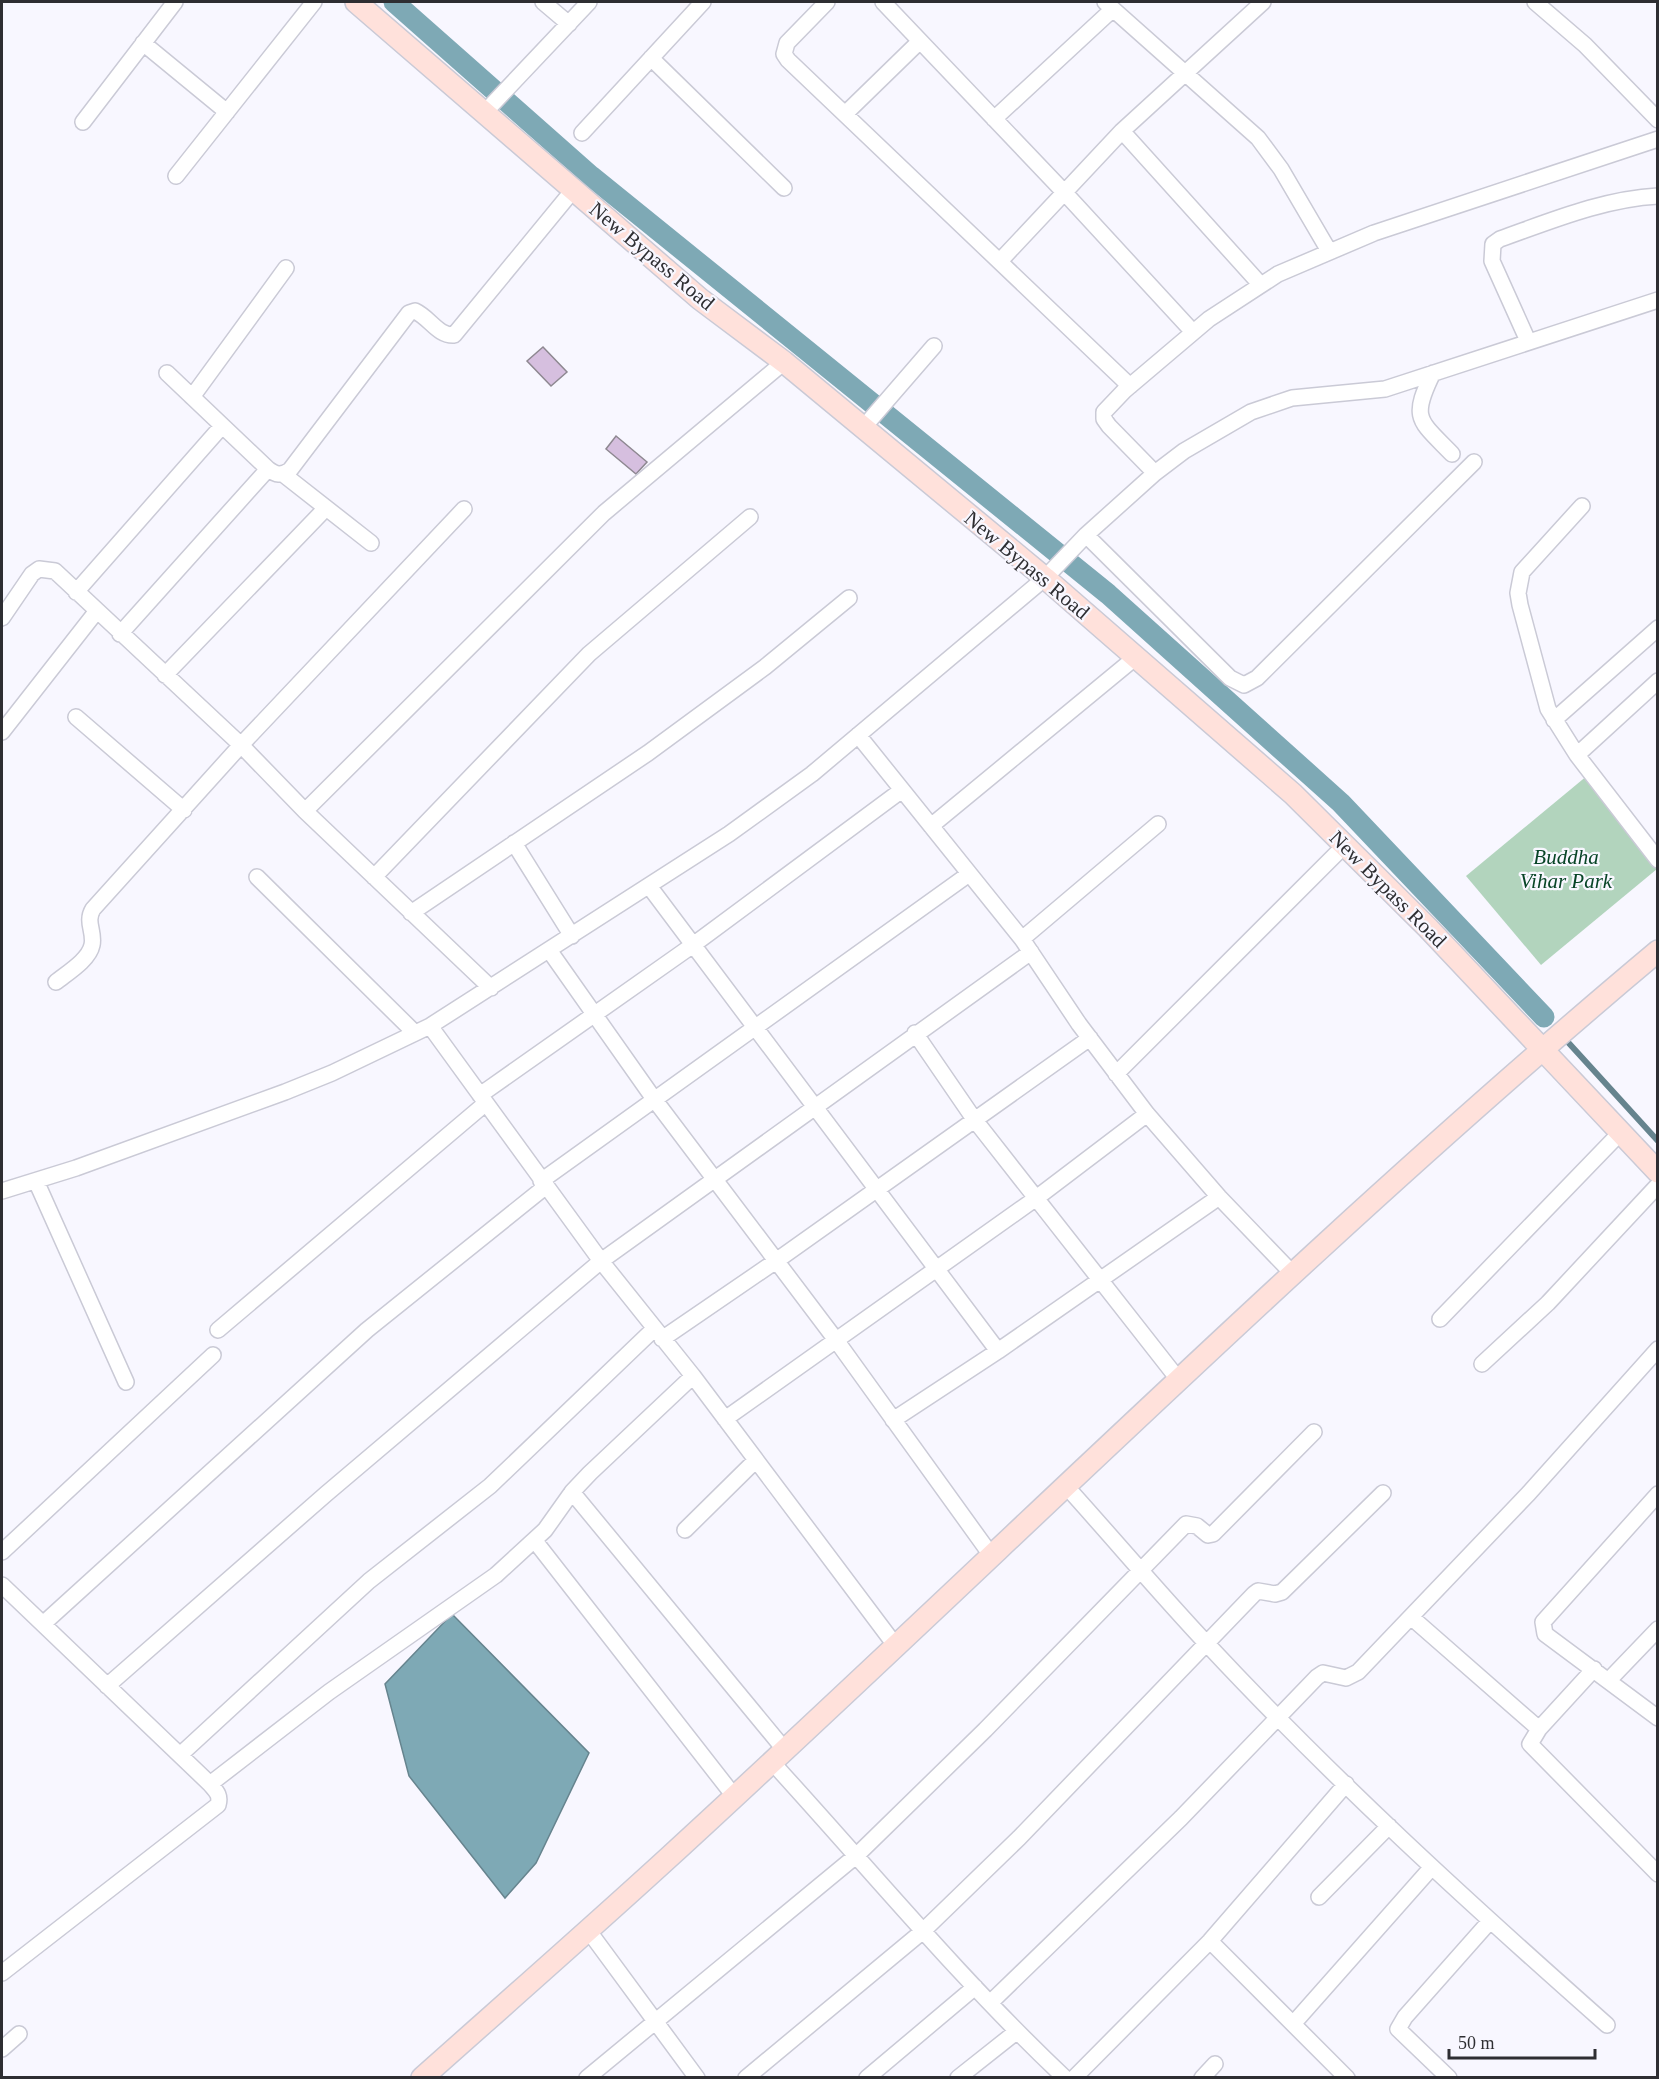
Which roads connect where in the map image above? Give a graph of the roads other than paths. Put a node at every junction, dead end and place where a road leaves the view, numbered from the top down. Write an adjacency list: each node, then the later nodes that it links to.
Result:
1 (175, 2): 14 (street)
2 (314, 2): 18 (street)
3 (356, 2): 17 (main road, New Bypass Road)
4 (543, 2): 12 (street)
5 (589, 2): 12 (street)
6 (703, 2): 15 (street)
7 (827, 2): 19 (street)
8 (883, 2): 13 (street)
9 (1263, 2): 16 (street)
10 (1535, 2): 21 (street)
11 (1109, 5): 16 (street); 20 (street)
12 (568, 24): 17 (street)
13 (920, 41): 19 (street); 20 (street)
14 (143, 43): 18 (street); 22 (street)
15 (651, 58): 24 (street); 27 (street)
16 (1185, 73): 23 (street); 31 (street)
17 (496, 100): 28 (main road, New Bypass Road)
18 (227, 112): 26 (street)
19 (845, 114): 32 (street)
20 (994, 119): 29 (street)
21 (1658, 120)
22 (83, 122)
23 (1122, 131): 29 (street); 34 (street)
24 (582, 133)
25 (1658, 139): 31 (street)
26 (176, 176)
27 (784, 188)
28 (574, 189): 39 (main road, New Bypass Road); 50 (street)
29 (1064, 192): 32 (street); 36 (street)
30 (1658, 196): 37 (street)
31 (1329, 251): 34 (street)
32 (1000, 261): 42 (street)
33 (286, 268): 43 (street)
34 (1260, 284): 36 (street)
35 (1658, 300): 37 (street)
36 (1193, 332): 42 (street)
37 (1528, 341): 41 (street)
38 (934, 346): 44 (street)
39 (784, 362): 44 (main road, New Bypass Road); 75 (street)
40 (167, 373): 43 (street)
41 (1433, 373): 46 (street); 49 (street)
42 (1130, 386): 49 (street)
43 (192, 397): 45 (street)
44 (868, 423): 57 (main road, New Bypass Road)
45 (222, 426): 48 (street); 58 (street)
46 (1452, 454)
47 (1474, 462): 55 (street)
48 (268, 469): 50 (street); 63 (street)
49 (1155, 473): 55 (street)
50 (284, 474): 52 (street)
51 (1582, 506): 68 (street)
52 (326, 508): 56 (street); 65 (street)
53 (464, 509): 71 (street)
54 (750, 517): 83 (street)
55 (1086, 535): 57 (street)
56 (371, 543)
57 (1052, 571): 64 (main road, New Bypass Road); 70 (street)
58 (76, 592): 60 (street); 61 (street)
59 (849, 598): 78 (street)
60 (96, 612): 63 (street); 69 (street)
61 (2, 618)
62 (1658, 628): 68 (street)
63 (120, 634): 65 (street)
64 (1136, 657): 77 (street); 79 (main road, New Bypass Road)
65 (165, 675): 71 (street)
66 (1658, 681): 72 (street)
67 (76, 717): 74 (street)
68 (1554, 720): 72 (street)
69 (2, 732)
70 (858, 735): 73 (street); 84 (street)
71 (241, 745): 74 (street); 75 (street)
72 (1577, 755): 80 (street)
73 (902, 790): 77 (street); 87 (street)
74 (184, 810): 91 (street)
75 (305, 811): 83 (street)
76 (1158, 824): 88 (street)
77 (931, 826): 81 (street)
78 (514, 843): 85 (street); 86 (street)
79 (1344, 845): 99 (main road, New Bypass Road); 100 (street)
80 (1658, 860)
81 (969, 874): 88 (street); 95 (street)
82 (257, 877): 96 (street)
83 (374, 877): 85 (street)
84 (649, 886): 86 (street); 87 (street)
85 (411, 913): 92 (street)
86 (572, 936): 89 (street)
87 (693, 945): 93 (street); 95 (street)
88 (1026, 945): 97 (street); 98 (street)
89 (549, 950): 92 (street); 93 (street)
90 (1658, 951): 99 (main road)
91 (56, 982)
92 (491, 988): 94 (street)
93 (595, 1014): 101 (street); 102 (street)
94 (430, 1026): 96 (street); 101 (street)
95 (755, 1028): 102 (street); 103 (street)
96 (416, 1033): 108 (street)
97 (915, 1033): 103 (street); 105 (street)
98 (1090, 1038): 100 (street); 105 (street)
99 (1541, 1049): 106 (main road, New Bypass Road); 119 (main road)
100 (1116, 1074): 104 (street)
101 (483, 1099): 110 (street); 122 (street)
102 (654, 1099): 109 (street); 110 (street)
103 (814, 1109): 109 (street); 112 (street)
104 (1147, 1114): 114 (street); 115 (street)
105 (974, 1119): 112 (street); 115 (street)
106 (1620, 1132): 107 (main road, New Bypass Road); 121 (street)
107 (1658, 1172)
108 (36, 1180): 113 (street); 131 (street)
109 (715, 1180): 116 (street); 117 (street)
110 (543, 1184): 116 (street); 147 (street)
111 (1658, 1185): 128 (street)
112 (878, 1188): 117 (street); 118 (street)
113 (2, 1191)
114 (1219, 1197): 119 (street); 120 (street)
115 (1035, 1199): 118 (street); 120 (street)
116 (601, 1261): 123 (street); 153 (street)
117 (776, 1262): 123 (street); 124 (street)
118 (939, 1268): 124 (street); 126 (street)
119 (1293, 1274): 130 (main road)
120 (1099, 1280): 126 (street); 130 (street)
121 (1440, 1319)
122 (218, 1330)
123 (658, 1334): 129 (street); 157 (street)
124 (836, 1340): 132 (street); 133 (street)
125 (1658, 1349): 146 (street)
126 (998, 1351): 133 (street)
127 (213, 1355): 142 (street)
128 (1482, 1364)
129 (693, 1376): 132 (street); 137 (street)
130 (1178, 1379): 136 (main road)
131 (126, 1382)
132 (725, 1419): 135 (street)
133 (893, 1420): 143 (street)
134 (1314, 1432): 144 (street)
135 (756, 1460): 140 (street); 149 (street)
136 (1065, 1485): 143 (main road); 144 (street)
137 (572, 1492): 141 (street); 158 (street)
138 (1383, 1493): 150 (street)
139 (1658, 1494): 151 (street)
140 (685, 1530)
141 (535, 1541): 159 (street); 161 (street)
142 (2, 1552)
143 (991, 1555): 149 (main road)
144 (1142, 1570): 150 (street); 163 (street)
145 (2, 1585): 147 (street)
146 (1410, 1617): 154 (street); 156 (street)
147 (43, 1624): 153 (street)
148 (1658, 1629): 152 (street)
149 (895, 1645): 158 (main road)
150 (1207, 1645): 154 (street); 169 (street)
151 (1594, 1669): 152 (street); 156 (street)
152 (1609, 1680): 155 (street)
153 (107, 1686): 157 (street)
154 (1278, 1717): 160 (street); 173 (street)
155 (1658, 1718)
156 (1539, 1729): 165 (street)
157 (180, 1755): 159 (street)
158 (777, 1755): 161 (main road); 163 (street)
159 (210, 1784): 171 (street)
160 (1346, 1784): 162 (street); 170 (street)
161 (734, 1796): 168 (main road)
162 (1389, 1826): 164 (street); 166 (street)
163 (857, 1855): 169 (street); 174 (street)
164 (1432, 1867): 167 (street); 175 (street)
165 (1658, 1874)
166 (1319, 1897)
167 (1490, 1921): 176 (street); 191 (street)
168 (588, 1930): 174 (street); 181 (main road)
169 (923, 1931): 172 (street); 184 (street)
170 (1210, 1941): 175 (street); 188 (street)
171 (2, 1972)
172 (975, 1987): 173 (street); 185 (street)
173 (990, 2003): 177 (street)
174 (654, 2023): 182 (street); 183 (street)
175 (1293, 2024): 190 (street)
176 (1606, 2025)
177 (1016, 2032): 186 (street); 187 (street)
178 (19, 2034): 179 (street)
179 (2, 2049)
180 (1215, 2064): 189 (street)
181 (422, 2078)
182 (586, 2078)
183 (698, 2078)
184 (746, 2078)
185 (867, 2078)
186 (958, 2078)
187 (1065, 2078)
188 (1074, 2078)
189 (1202, 2078)
190 (1347, 2078)
191 (1449, 2078)

